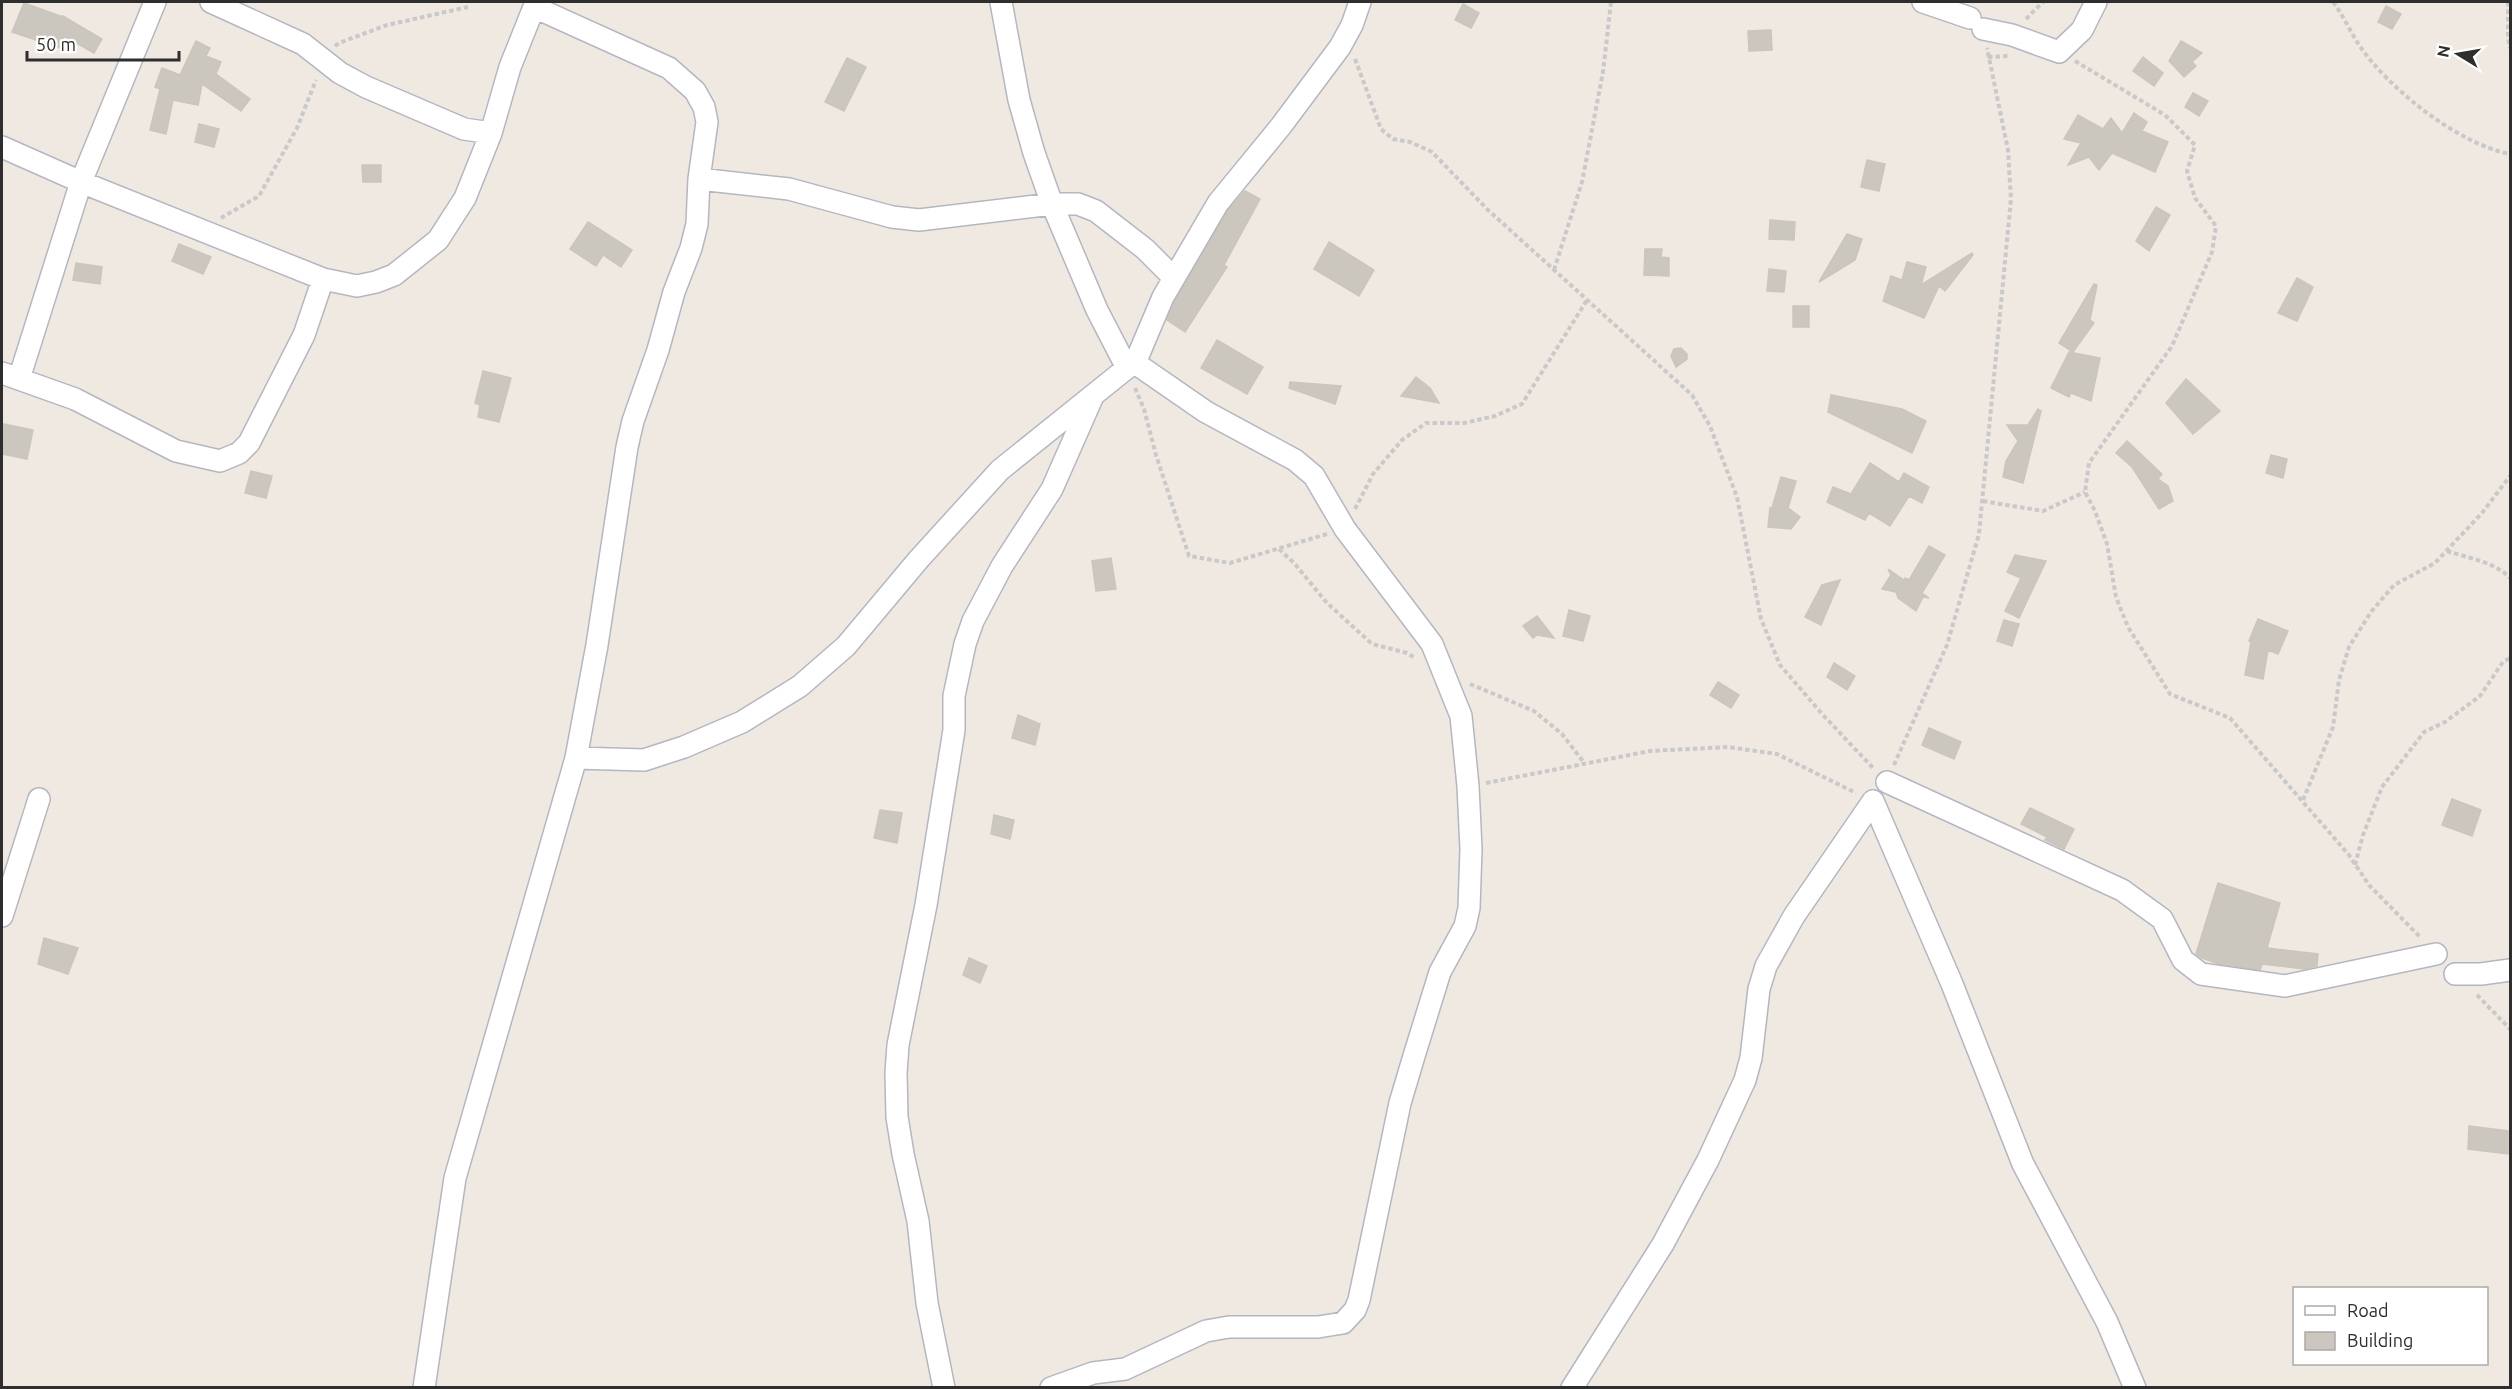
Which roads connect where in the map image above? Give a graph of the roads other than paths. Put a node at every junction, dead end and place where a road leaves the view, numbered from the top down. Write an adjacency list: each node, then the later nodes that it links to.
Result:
1 (155, 2): 11 (street)
2 (211, 2): 8 (street)
3 (1001, 2): 12 (street)
4 (1360, 2): 13 (street)
5 (1923, 2): 6 (street)
6 (2096, 2)
7 (535, 4): 8 (street); 10 (street)
8 (490, 133): 14 (street)
9 (2, 147): 11 (street)
10 (699, 179): 12 (street); 18 (street)
11 (81, 182): 14 (street); 16 (street)
12 (1053, 204): 13 (street); 15 (street)
13 (1174, 278): 15 (street)
14 (323, 279): 16 (street)
15 (1131, 365): 17 (street); 27 (street)
16 (10, 376)
17 (1093, 396): 18 (street); 26 (street)
18 (576, 758): 25 (street)
19 (1887, 782): 22 (street)
20 (39, 799): 21 (street)
21 (2, 916)
22 (2436, 954)
23 (2511, 970): 24 (street)
24 (2455, 974)
25 (424, 1388)
26 (944, 1388)
27 (1051, 1388)
28 (1572, 1388): 29 (street)
29 (2135, 1388)

